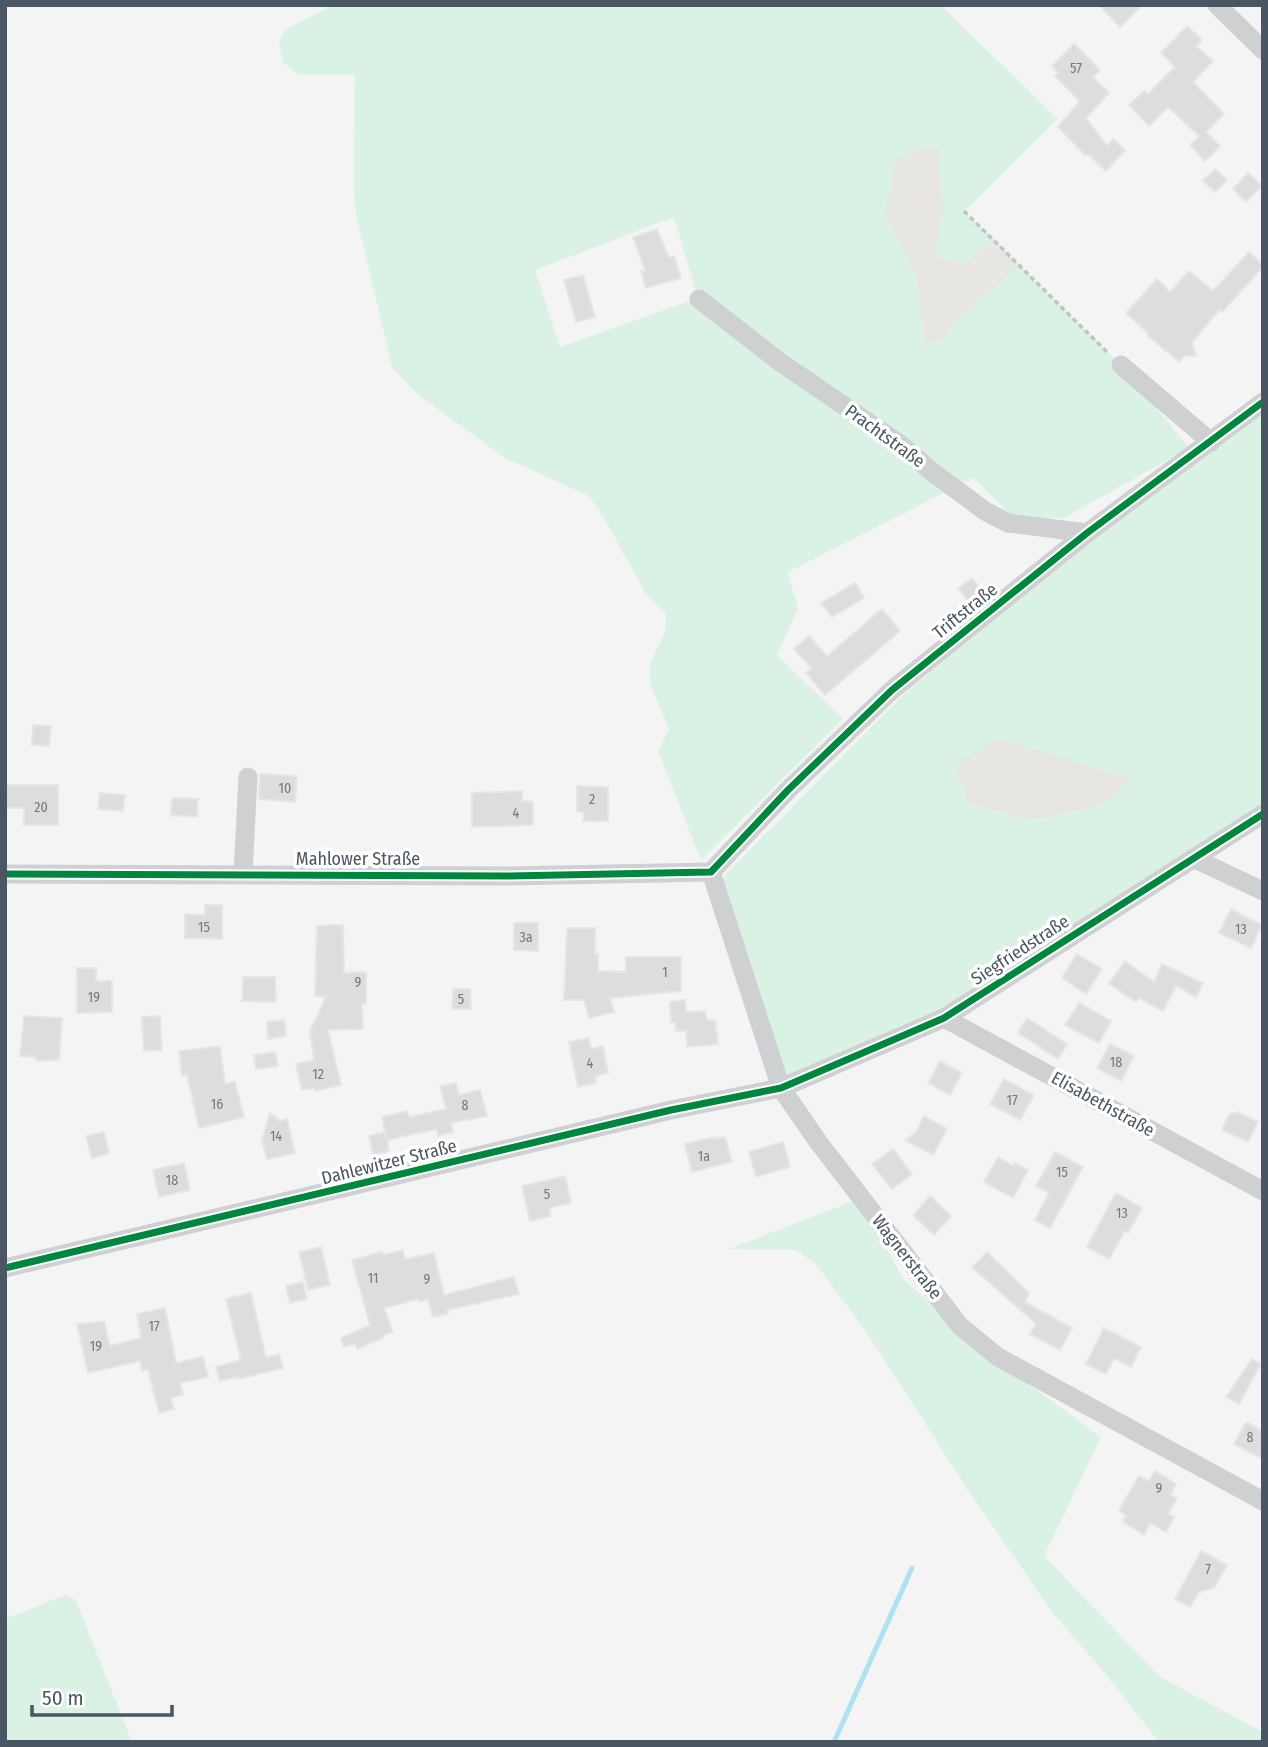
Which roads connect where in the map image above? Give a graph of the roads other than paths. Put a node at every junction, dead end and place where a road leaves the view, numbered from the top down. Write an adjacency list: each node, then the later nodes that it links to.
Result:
1 (1217, 5): 2 (street)
2 (1263, 50)
3 (699, 299): 7 (street, Prachtstraße)
4 (1121, 365): 6 (street)
5 (1263, 402): 6 (street, Triftstraße)
6 (1211, 442): 7 (street, Triftstraße)
7 (1087, 533): 11 (street, Triftstraße)
8 (247, 777): 13 (street)
9 (1263, 814): 10 (street, Siegfriedstraße)
10 (1193, 858): 14 (street); 15 (street, Siegfriedstraße)
11 (711, 872): 13 (street, Mahlower Straße); 16 (street, Wagnerstraße)
12 (5, 874): 13 (street, Mahlower Straße)
13 (243, 874)
14 (1263, 891)
15 (944, 1018): 16 (street, Siegfriedstraße); 17 (street, Elisabethstraße)
16 (781, 1088): 18 (street, Dahlewitzer Straße); 19 (street, Wagnerstraße)
17 (1263, 1191)
18 (5, 1268)
19 (1263, 1501)

